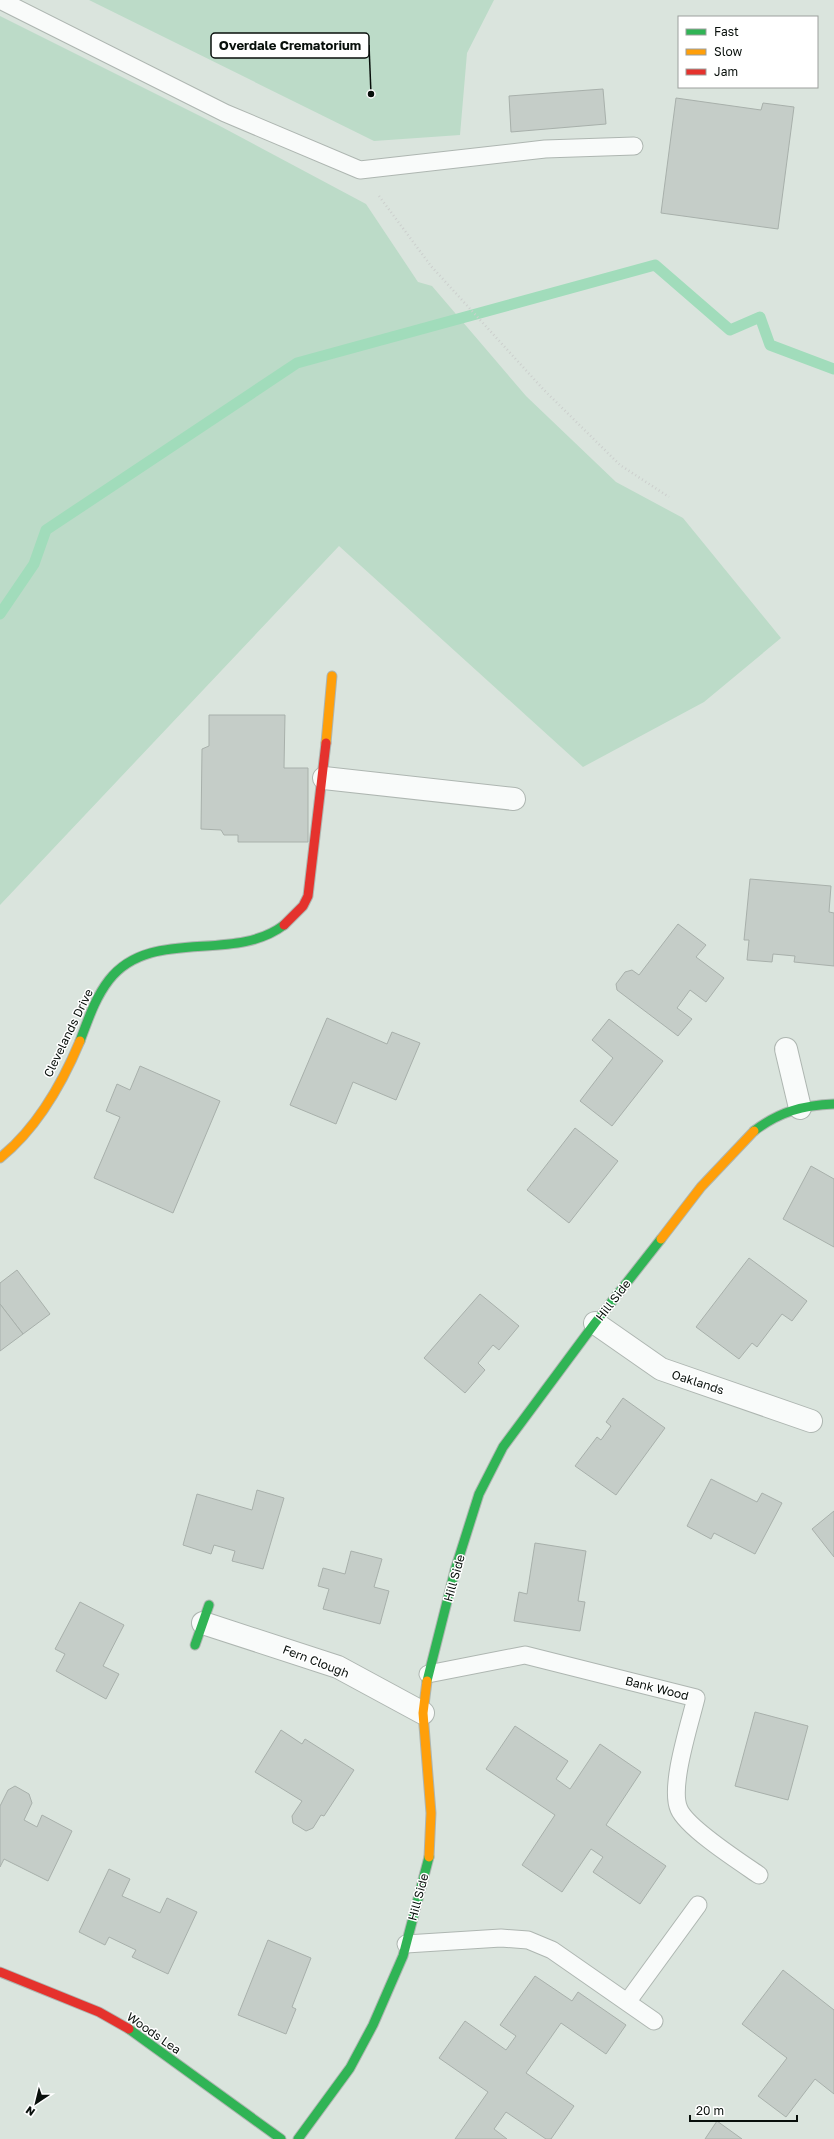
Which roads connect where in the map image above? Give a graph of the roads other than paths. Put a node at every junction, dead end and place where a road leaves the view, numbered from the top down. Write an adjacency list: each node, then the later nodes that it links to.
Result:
1 (0, 0): 2 (lane)
2 (634, 146)
3 (332, 676): 4 (street)
4 (324, 778): 5 (street); 9 (street, Clevelands Drive)
5 (514, 799)
6 (786, 1049): 8 (street)
7 (834, 1104): 8 (street, Hill Side)
8 (800, 1108): 10 (street, Hill Side)
9 (0, 1158)
10 (595, 1323): 11 (street, Oaklands); 14 (street, Hill Side)
11 (812, 1419)
12 (206, 1614): 13 (street, Fern Clough); 15 (street, Fern Clough)
13 (196, 1645)
14 (428, 1674): 15 (street, Hill Side); 16 (lane, Bank Wood)
15 (423, 1713): 18 (street, Hill Side)
16 (759, 1875)
17 (698, 1904): 20 (lane)
18 (406, 1944): 20 (lane); 23 (street, Hill Side)
19 (0, 1972): 22 (street, Woods Lea)
20 (628, 2001): 21 (lane)
21 (654, 2020)
22 (281, 2139)
23 (298, 2139)

